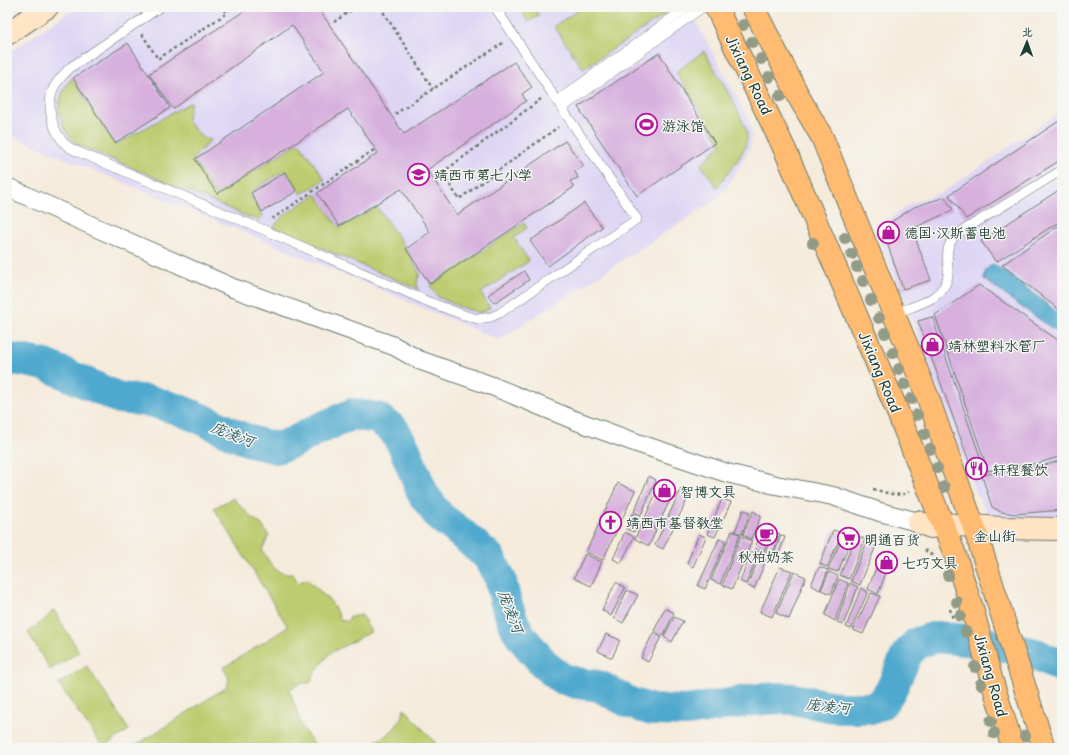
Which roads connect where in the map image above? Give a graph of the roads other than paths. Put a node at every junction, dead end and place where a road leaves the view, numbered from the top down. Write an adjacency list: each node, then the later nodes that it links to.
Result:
1 (47, 7): 8 (main road)
2 (160, 7): 11 (lane)
3 (495, 7): 11 (lane)
4 (687, 7): 11 (lane)
5 (703, 7): 11 (lane)
6 (716, 7): 10 (main road, Jixiang Road)
7 (753, 7): 9 (main road, Jixiang Road)
8 (7, 34)
9 (781, 60): 10 (main road); 14 (main road, Jixiang Road)
10 (750, 76): 15 (main road, Jixiang Road)
11 (559, 104)
12 (1062, 170): 14 (lane)
13 (7, 186): 15 (street)
14 (893, 314): 17 (main road, Jixiang Road)
15 (935, 527): 17 (main road, 金山街); 19 (main road, Jixiang Road)
16 (1062, 529): 17 (main road, 金山街)
17 (975, 531): 18 (main road, 金山街); 20 (main road, Jixiang Road)
18 (1062, 535)
19 (1012, 748)
20 (1044, 748)

